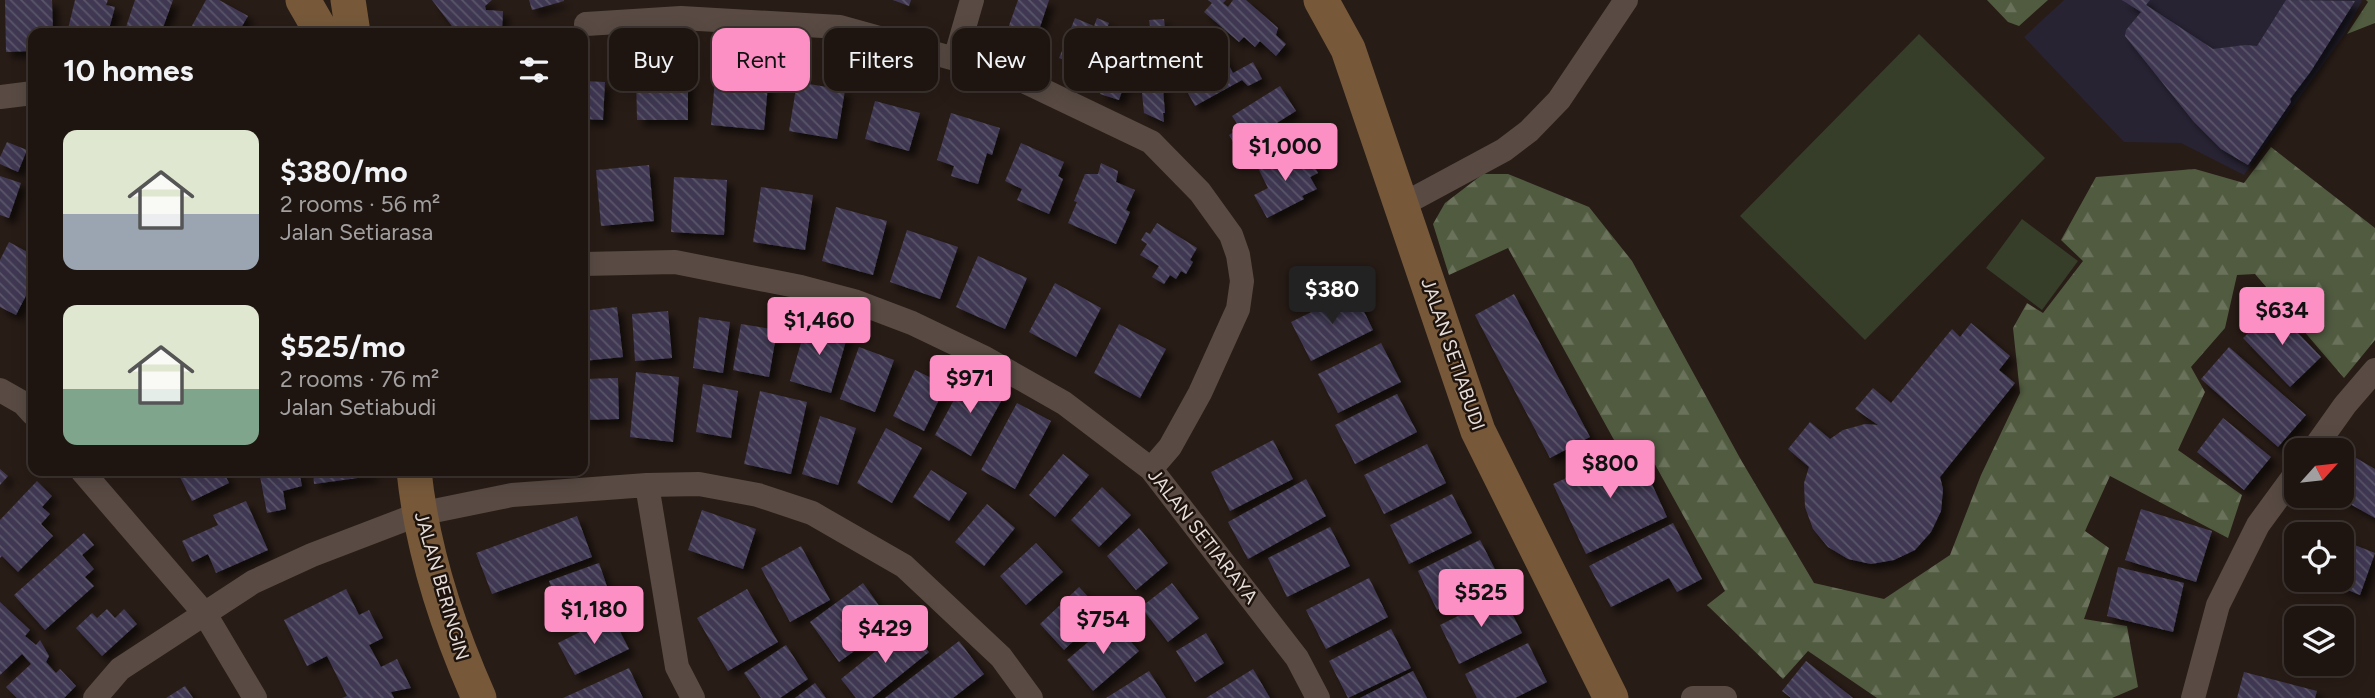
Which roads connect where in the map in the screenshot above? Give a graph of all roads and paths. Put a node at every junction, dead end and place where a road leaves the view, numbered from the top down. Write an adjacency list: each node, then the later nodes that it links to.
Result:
1 (303, 0): 7 (street)
2 (348, 0): 8 (street)
3 (972, 0): 9 (street)
4 (1321, 0): 14 (street, JALAN SETIABUDI)
5 (1626, 0): 14 (street)
6 (586, 24): 10 (street)
7 (319, 28)
8 (352, 28)
9 (964, 28)
10 (952, 58)
11 (1044, 91): 20 (street)
12 (28, 94): 13 (street)
13 (0, 97)
14 (1402, 205): 33 (street, JALAN SETIABUDI)
15 (588, 264): 20 (street, JALAN SETIARAYA)
16 (2375, 370): 19 (street)
17 (0, 390): 18 (street)
18 (28, 404)
19 (2322, 438)
20 (1152, 469): 32 (street, JALAN SETIARAYA)
21 (86, 476): 26 (street)
22 (415, 476): 25 (street, JALAN BERINGIN)
23 (647, 485): 25 (street); 30 (street); 31 (street)
24 (2284, 489): 36 (street)
25 (419, 514): 26 (street); 29 (street, JALAN BERINGIN)
26 (205, 614): 27 (street); 28 (street)
27 (95, 698)
28 (255, 698)
29 (479, 698)
30 (693, 698)
31 (1031, 698)
32 (1318, 698)
33 (1611, 698)
34 (1693, 698): 35 (street)
35 (1725, 698)
36 (2193, 698)

